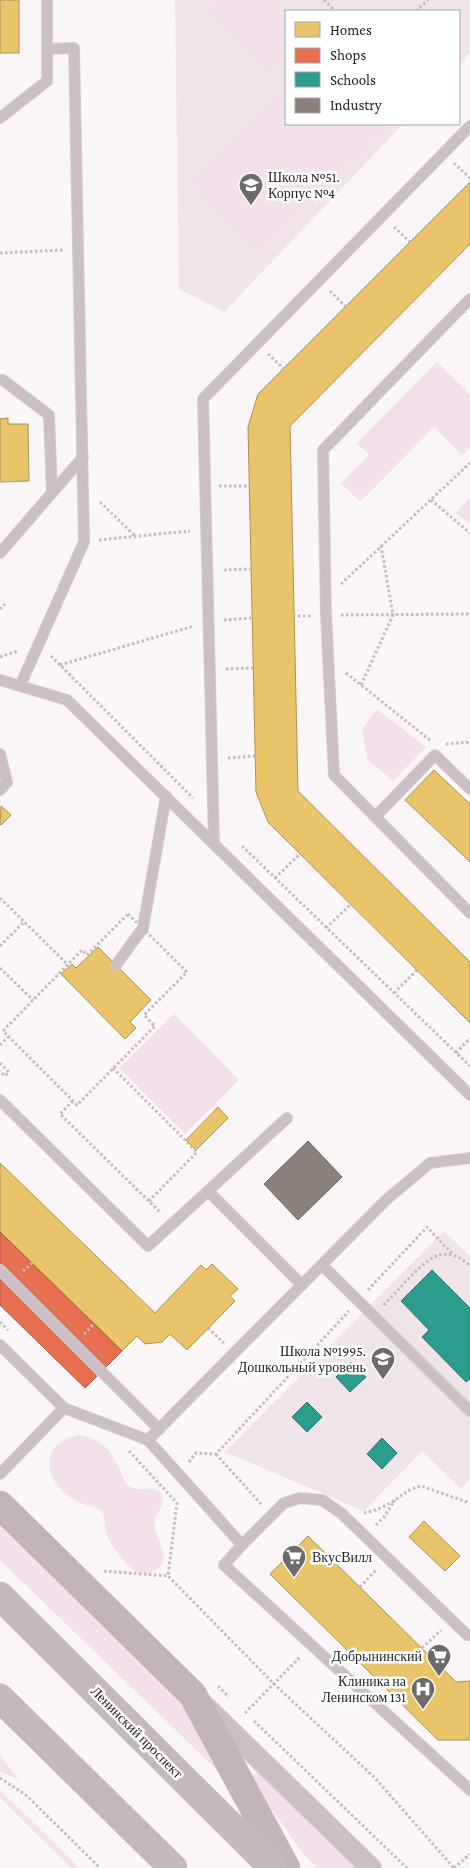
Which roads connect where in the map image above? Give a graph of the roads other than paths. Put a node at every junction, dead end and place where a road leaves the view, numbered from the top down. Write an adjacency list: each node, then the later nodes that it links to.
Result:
1 (47, 0): 2 (lane)
2 (47, 49): 3 (lane); 7 (lane)
3 (0, 118)
4 (470, 126): 17 (lane)
5 (470, 299): 16 (lane)
6 (0, 380): 8 (lane)
7 (83, 457): 8 (lane); 11 (lane)
8 (52, 492): 9 (lane)
9 (2, 548)
10 (0, 680): 11 (lane)
11 (20, 686): 15 (lane)
12 (0, 754): 14 (lane)
13 (470, 789): 16 (lane)
14 (0, 790)
15 (166, 796): 17 (lane); 19 (lane)
16 (376, 817): 18 (lane)
17 (214, 843): 20 (lane)
18 (470, 913)
19 (116, 965)
20 (470, 1095)
21 (0, 1100): 24 (lane)
22 (287, 1118): 24 (lane)
23 (470, 1158): 25 (lane)
24 (208, 1191): 27 (lane)
25 (322, 1265): 27 (lane); 30 (lane)
26 (0, 1270): 31 (lane)
27 (302, 1285): 31 (lane)
28 (0, 1344): 29 (lane)
29 (64, 1408): 32 (lane); 33 (lane)
30 (470, 1411)
31 (159, 1429): 32 (lane)
32 (148, 1440): 35 (lane)
33 (0, 1474)
34 (0, 1505): 38 (main road)
35 (242, 1545): 37 (lane); 40 (lane)
36 (0, 1596): 42 (main road, Ленинский проспект)
37 (470, 1635)
38 (194, 1695): 43 (main road); 44 (street)
39 (0, 1698): 41 (main road)
40 (470, 1790)
41 (173, 1868)
42 (274, 1868)
43 (286, 1868)
44 (371, 1868)

